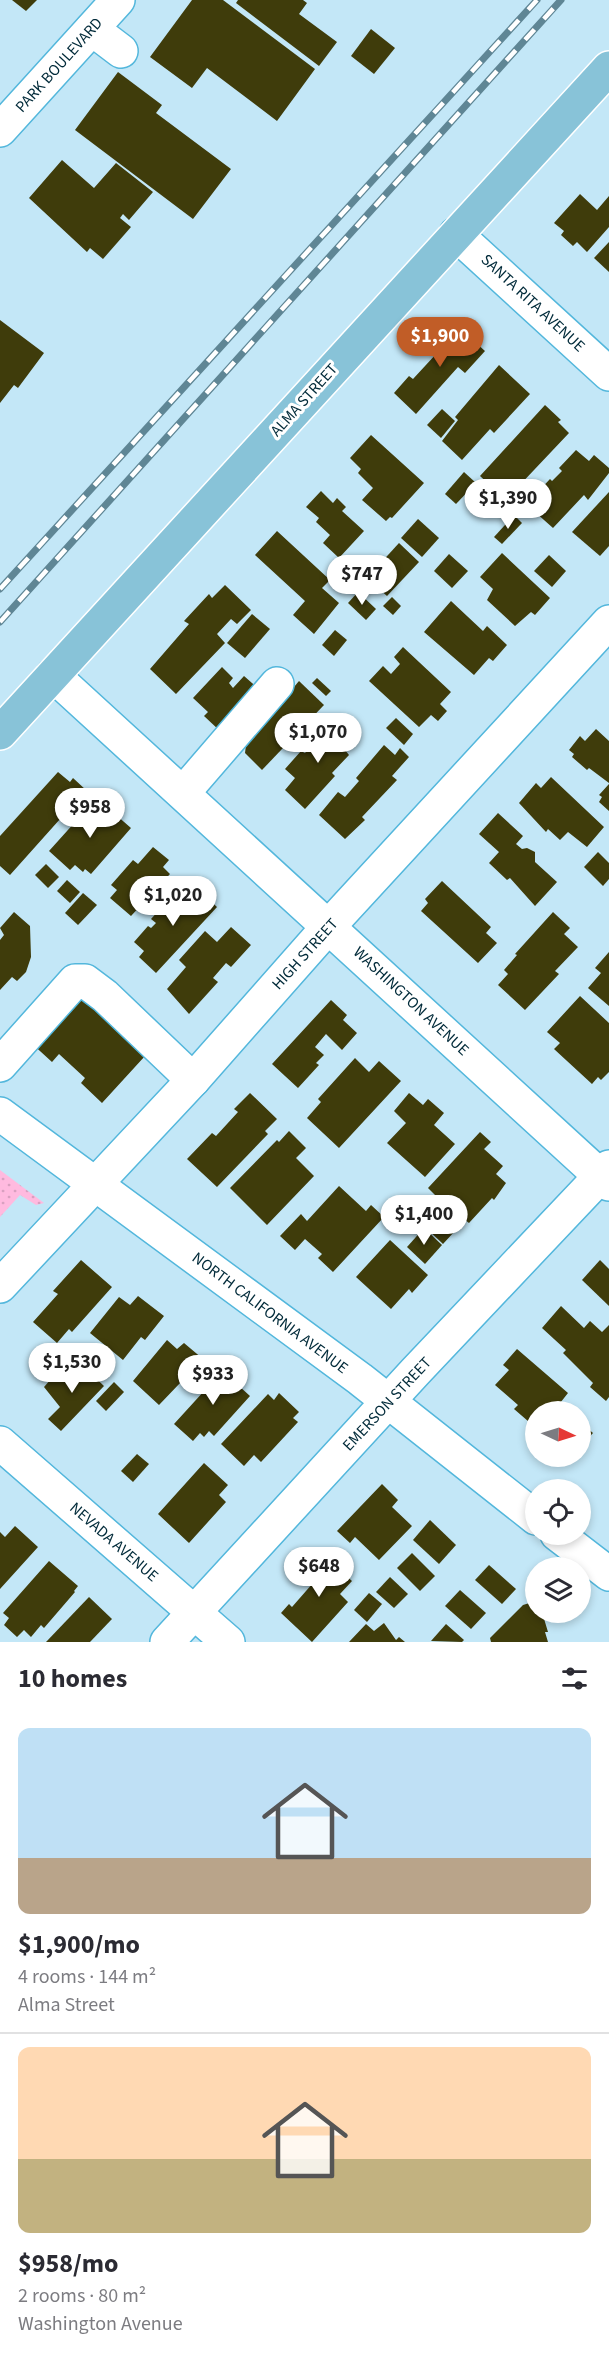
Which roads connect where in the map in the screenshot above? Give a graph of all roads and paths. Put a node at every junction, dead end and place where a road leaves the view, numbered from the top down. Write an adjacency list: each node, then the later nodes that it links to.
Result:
1 (118, 0): 2 (street, PARK BOULEVARD)
2 (92, 29): 3 (street); 5 (street, PARK BOULEVARD)
3 (121, 51)
4 (609, 68): 6 (main road, ALMA STREET)
5 (0, 130)
6 (456, 234): 7 (street, SANTA RITA AVENUE); 9 (main road, ALMA STREET)
7 (609, 374)
8 (609, 622): 13 (street, HIGH STREET)
9 (52, 675): 11 (main road, ALMA STREET); 12 (street, WASHINGTON AVENUE)
10 (277, 684): 12 (street)
11 (0, 733)
12 (183, 793): 13 (street, WASHINGTON AVENUE)
13 (329, 926): 15 (street, HIGH STREET); 17 (street, WASHINGTON AVENUE)
14 (0, 1065): 15 (street)
15 (193, 1080): 18 (street, HIGH STREET)
16 (0, 1114): 18 (street, NORTH CALIFORNIA AVENUE)
17 (606, 1176): 20 (street, EMERSON STREET)
18 (94, 1183): 19 (street, HIGH STREET); 20 (street, NORTH CALIFORNIA AVENUE)
19 (0, 1287)
20 (388, 1402): 22 (street, NORTH CALIFORNIA AVENUE); 25 (street, EMERSON STREET)
21 (0, 1443): 25 (street, NEVADA AVENUE)
22 (525, 1509)
23 (571, 1545): 24 (street)
24 (609, 1574)
25 (195, 1612): 26 (street, EMERSON STREET); 27 (street, NEVADA AVENUE)
26 (167, 1642)
27 (228, 1642)

